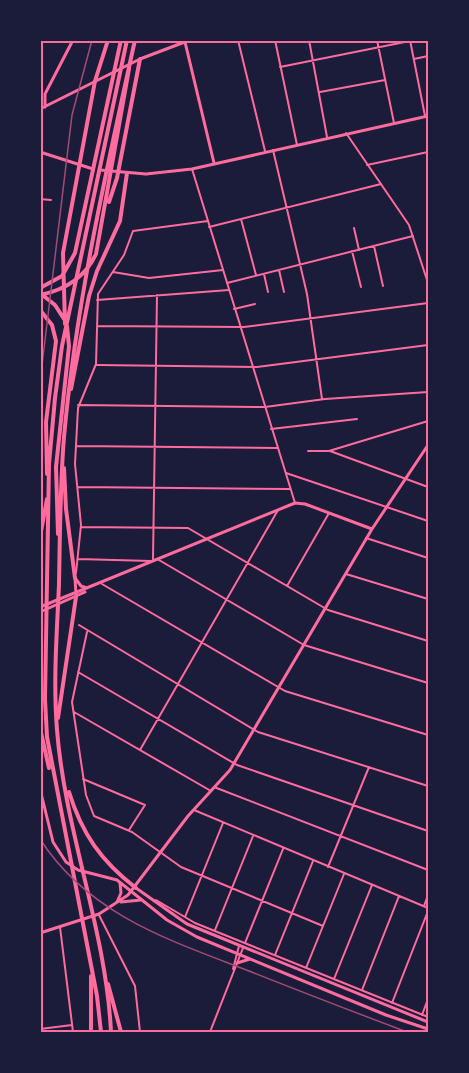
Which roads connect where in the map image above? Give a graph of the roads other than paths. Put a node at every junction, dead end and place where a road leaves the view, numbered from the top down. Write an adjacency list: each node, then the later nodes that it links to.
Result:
1 (73, 40): 23 (main road)
2 (108, 40): 21 (highway)
3 (119, 40): 63 (highway)
4 (127, 40): 76 (highway)
5 (135, 40): 18 (highway)
6 (190, 40): 12 (main road)
7 (238, 40): 31 (street)
8 (275, 40): 19 (street)
9 (309, 40): 17 (street)
10 (377, 40): 13 (street)
11 (410, 41): 13 (street); 16 (street)
12 (185, 42): 15 (main road); 34 (main road)
13 (378, 47): 17 (street); 20 (street)
14 (429, 56): 16 (street)
15 (140, 59): 18 (main road); 43 (highway)
16 (414, 59): 25 (street)
17 (313, 60): 19 (street); 22 (street)
18 (132, 63): 21 (main road); 43 (highway); 83 (highway)
19 (280, 67): 29 (street)
20 (386, 80): 22 (street); 26 (street)
21 (95, 81): 23 (main road); 36 (highway)
22 (320, 92): 28 (street)
23 (45, 107): 24 (main road)
24 (40, 110)
25 (427, 116): 26 (main road)
26 (394, 123): 27 (main road)
27 (346, 133): 28 (main road); 35 (street)
28 (327, 137): 29 (main road)
29 (297, 145): 30 (main road)
30 (273, 150): 31 (main road); 42 (street)
31 (265, 152): 34 (main road)
32 (429, 152): 35 (street)
33 (40, 153): 36 (main road)
34 (214, 163): 37 (main road)
35 (367, 165): 39 (street)
36 (80, 166): 38 (main road); 76 (highway)
37 (192, 169): 38 (main road); 45 (street)
38 (125, 173): 83 (highway)
39 (381, 184): 42 (street); 48 (street)
40 (40, 199): 41 (street)
41 (51, 200)
42 (286, 208): 44 (street); 52 (street)
43 (106, 211): 63 (highway)
44 (241, 219): 46 (street); 57 (street)
45 (208, 221): 46 (street); 55 (street)
46 (209, 227): 53 (street)
47 (354, 228): 50 (street)
48 (413, 236): 49 (street); 59 (street)
49 (374, 246): 50 (street); 60 (street)
50 (359, 250): 51 (street)
51 (352, 251): 52 (street); 61 (street)
52 (300, 265): 54 (street); 72 (street)
53 (223, 270): 55 (street); 58 (street)
54 (279, 270): 56 (street); 65 (street)
55 (112, 272): 67 (street)
56 (264, 273): 57 (street); 64 (street)
57 (256, 275): 58 (street)
58 (226, 283): 62 (street)
59 (429, 283)
60 (383, 286)
61 (362, 287)
62 (229, 290): 66 (street); 70 (street)
63 (40, 292): 117 (highway)
64 (268, 292)
65 (284, 292)
66 (157, 294): 67 (street); 74 (street)
67 (97, 300): 73 (street)
68 (429, 303): 72 (street)
69 (255, 304): 70 (street)
70 (234, 309): 75 (street)
71 (40, 310): 100 (highway)
72 (311, 318): 75 (street); 78 (street)
73 (97, 326): 74 (street); 79 (street)
74 (156, 327): 75 (street); 80 (street)
75 (240, 328): 81 (street)
76 (65, 333): 100 (highway)
77 (429, 345): 78 (street)
78 (317, 360): 81 (street); 84 (street)
79 (96, 365): 80 (street); 85 (street)
80 (156, 366): 81 (street); 86 (street)
81 (252, 367): 87 (street)
82 (429, 392): 84 (street)
83 (68, 398): 97 (highway)
84 (322, 399): 87 (street)
85 (78, 405): 86 (street); 92 (street)
86 (155, 406): 87 (street); 93 (street)
87 (265, 407): 90 (street)
88 (357, 419): 90 (street)
89 (429, 421): 96 (street)
90 (271, 429): 94 (street)
91 (429, 445): 99 (main road)
92 (76, 446): 93 (street); 101 (street)
93 (155, 447): 94 (street); 103 (street)
94 (278, 448): 98 (street)
95 (308, 451): 96 (street)
96 (328, 451): 99 (street)
97 (63, 456): 117 (highway); 124 (highway)
98 (285, 473): 104 (street); 107 (street)
99 (404, 479): 102 (street); 107 (main road)
100 (49, 483): 105 (highway)
101 (78, 487): 103 (street); 111 (street)
102 (429, 487)
103 (154, 488): 104 (street); 112 (street)
104 (290, 489): 106 (street)
105 (49, 490): 114 (highway); 161 (highway)
106 (295, 503): 108 (main road); 109 (main road)
107 (385, 508): 110 (street); 113 (main road)
108 (278, 510): 116 (main road); 122 (street)
109 (329, 513): 113 (main road); 126 (street)
110 (429, 521)
111 (81, 527): 112 (street); 119 (street)
112 (154, 528): 116 (street); 121 (street)
113 (372, 529): 115 (main road)
114 (40, 537)
115 (366, 538): 118 (street); 123 (main road)
116 (207, 540): 120 (main road); 122 (street)
117 (60, 546): 149 (highway)
118 (429, 558)
119 (78, 559): 121 (street); 124 (street)
120 (159, 560): 121 (main road); 131 (street)
121 (153, 562): 125 (main road)
122 (248, 564): 126 (street); 131 (street)
123 (346, 574): 130 (street); 133 (main road)
124 (75, 578): 127 (main road); 128 (main road)
125 (102, 584): 127 (main road); 138 (street)
126 (287, 586): 133 (street)
127 (92, 588): 128 (main road)
128 (76, 595): 129 (main road); 149 (highway)
129 (70, 597): 132 (main road); 134 (main road)
130 (429, 599)
131 (228, 600): 138 (street); 139 (street)
132 (40, 607)
133 (326, 609): 137 (street); 139 (main road)
134 (40, 612)
135 (79, 625): 136 (street)
136 (87, 632): 140 (street); 142 (street)
137 (429, 640)
138 (202, 644): 142 (street); 143 (street)
139 (304, 645): 141 (street); 143 (main road)
140 (77, 671): 144 (street); 145 (street)
141 (429, 683)
142 (178, 685): 145 (street); 147 (street)
143 (279, 687): 147 (main road); 148 (street)
144 (74, 712): 150 (street); 154 (street)
145 (159, 719): 150 (street); 151 (street)
146 (40, 728): 161 (highway)
147 (255, 731): 151 (main road); 153 (street)
148 (429, 735)
149 (58, 740): 152 (highway)
150 (140, 750): 158 (street)
151 (236, 764): 156 (main road); 159 (street)
152 (62, 766): 177 (highway); 201 (highway)
153 (369, 767): 155 (street); 159 (street)
154 (83, 779): 163 (street); 163 (street)
155 (429, 786)
156 (214, 787): 158 (main road); 166 (street)
157 (40, 789): 174 (main road)
158 (211, 791): 160 (main road)
159 (353, 805): 164 (street); 166 (street)
160 (194, 810): 162 (street); 168 (main road)
161 (61, 814): 194 (highway)
162 (223, 823): 165 (street); 173 (street)
163 (129, 830): 168 (street)
164 (429, 831)
165 (253, 836): 167 (street); 176 (street)
166 (341, 836): 170 (street); 171 (street)
167 (283, 849): 169 (street); 182 (street)
168 (161, 853): 173 (street); 177 (main road)
169 (313, 861): 170 (street); 187 (street)
170 (328, 867): 172 (street)
171 (429, 870)
172 (344, 873): 175 (street); 189 (street)
173 (202, 876): 176 (street); 188 (street)
174 (119, 882): 177 (main road); 183 (main road)
175 (372, 885): 180 (street); 202 (street)
176 (232, 888): 182 (street); 191 (street)
177 (134, 890): 178 (main road); 181 (main road); 183 (main road)
178 (143, 893): 188 (street); 195 (main road)
179 (429, 895): 184 (street)
180 (399, 896): 184 (street); 203 (street)
181 (144, 901): 183 (main road); 196 (main road)
182 (262, 901): 187 (street); 193 (street)
183 (117, 903): 186 (main road)
184 (424, 906): 185 (street)
185 (429, 909): 205 (street)
186 (100, 913): 190 (main road); 216 (street)
187 (292, 913): 189 (street); 197 (street)
188 (185, 917): 191 (street)
189 (323, 926): 200 (street)
190 (60, 927): 192 (main road); 208 (street)
191 (215, 930): 193 (street)
192 (40, 933)
193 (245, 943): 197 (street)
194 (87, 945): 212 (highway); 213 (highway)
195 (241, 947): 196 (street); 207 (main road)
196 (238, 954): 198 (main road); 199 (street)
197 (275, 955): 200 (street)
198 (252, 960): 199 (main road); 210 (main road)
199 (235, 962): 217 (street)
200 (306, 968): 202 (street)
201 (104, 974): 214 (highway); 215 (highway)
202 (334, 979): 203 (street)
203 (362, 990): 205 (street)
204 (429, 999): 206 (street)
205 (392, 1003): 206 (street)
206 (422, 1015): 207 (street)
207 (429, 1019)
208 (72, 1025): 209 (street); 211 (street)
209 (40, 1029)
210 (429, 1029)
211 (73, 1032)
212 (91, 1032)
213 (101, 1032)
214 (111, 1032)
215 (121, 1032)
216 (140, 1032)
217 (209, 1032)

